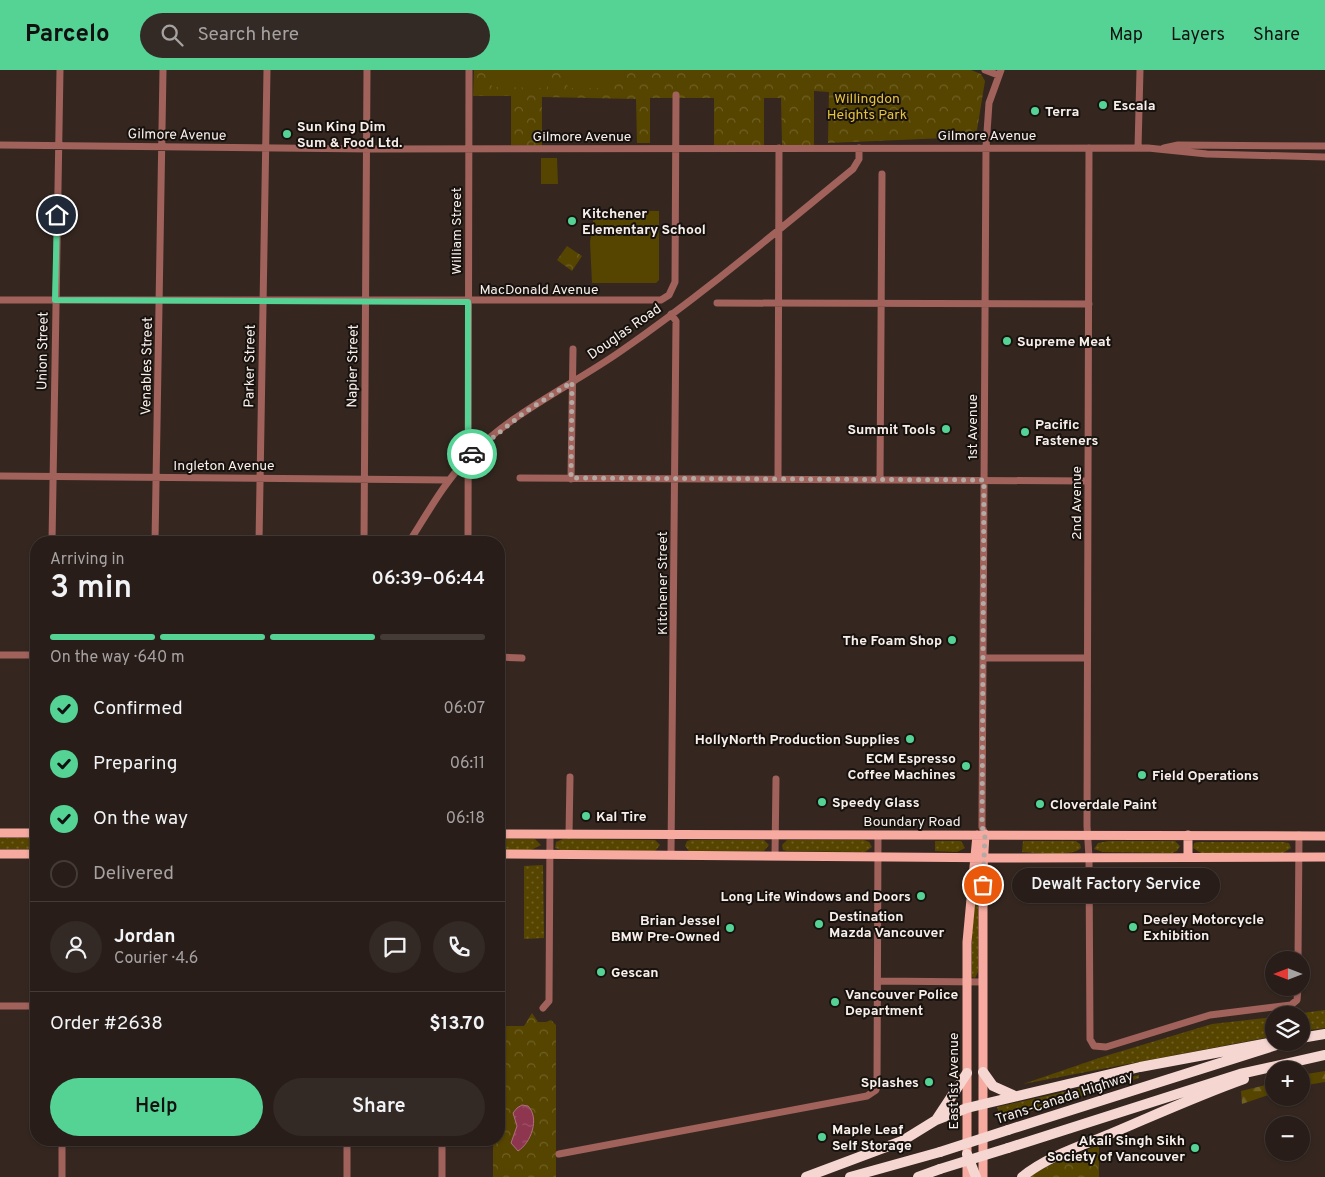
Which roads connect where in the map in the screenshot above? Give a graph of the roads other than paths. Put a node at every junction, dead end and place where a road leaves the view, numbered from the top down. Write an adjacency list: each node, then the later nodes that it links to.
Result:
1 (60, 70): 11 (street, Union Street)
2 (163, 70): 13 (street, Venables Street)
3 (266, 70): 15 (street, Parker Street)
4 (367, 70): 16 (street, Napier Street)
5 (469, 70): 23 (street, William Street)
6 (985, 70): 8 (street)
7 (1140, 70): 21 (street)
8 (1000, 72): 14 (street)
9 (676, 95): 17 (street)
10 (0, 145): 11 (street, Gilmore Avenue)
11 (59, 145): 13 (street, Gilmore Avenue); 29 (street, Union Street)
12 (1325, 146): 22 (street, Gilmore Avenue)
13 (162, 147): 15 (street, Gilmore Avenue); 27 (street, Venables Street)
14 (986, 147): 19 (street, Gilmore Avenue); 20 (street, Gilmore Avenue); 33 (street, 1st Avenue)
15 (266, 148): 16 (street, Gilmore Avenue); 30 (street, Parker Street)
16 (366, 148): 23 (street, Gilmore Avenue); 31 (street, Napier Street)
17 (676, 148): 18 (street, Gilmore Avenue); 23 (street, Gilmore Avenue); 32 (street, MacDonald Avenue)
18 (779, 148): 19 (street, Gilmore Avenue); 26 (street)
19 (859, 148): 26 (street, Douglas Road)
20 (1089, 148): 21 (street, Gilmore Avenue); 37 (street, 2nd Avenue)
21 (1138, 148): 22 (street, Gilmore Avenue)
22 (1163, 148): 24 (street, Gilmore Avenue)
23 (468, 149): 32 (street, William Street)
24 (1325, 157)
25 (882, 174): 36 (street)
26 (780, 229): 35 (street); 38 (street, Douglas Road)
27 (160, 299): 29 (street, MacDonald Avenue); 30 (street, MacDonald Avenue); 45 (street, Venables Street)
28 (0, 300): 29 (street, MacDonald Avenue)
29 (55, 300): 43 (street, Union Street)
30 (263, 300): 31 (street, MacDonald Avenue); 44 (street, Parker Street)
31 (365, 300): 32 (street, MacDonald Avenue); 46 (street, Napier Street)
32 (468, 302): 41 (street, William Street)
33 (986, 302): 36 (street); 37 (street); 53 (street, 1st Avenue)
34 (717, 303): 35 (street)
35 (779, 303): 36 (street); 50 (street)
36 (881, 303): 52 (street)
37 (1089, 304): 54 (street, 2nd Avenue)
38 (671, 314): 40 (street, Douglas Road); 49 (street, Kitchener Street)
39 (573, 349): 40 (street)
40 (572, 382): 41 (street, Douglas Road); 48 (street)
41 (468, 458): 51 (street, Douglas Road); 60 (street, William Street)
42 (0, 476): 43 (street, Ingleton Avenue)
43 (53, 477): 45 (street, Ingleton Avenue); 55 (street, Union Street)
44 (259, 477): 45 (street, Ingleton Avenue); 46 (street, Ingleton Avenue); 57 (street, Parker Street)
45 (156, 478): 56 (street, Venables Street)
46 (364, 478): 51 (street, Ingleton Avenue); 58 (street, Napier Street)
47 (520, 478): 48 (street)
48 (571, 478): 49 (street)
49 (674, 479): 50 (street); 76 (street, Kitchener Street)
50 (778, 479): 52 (street)
51 (449, 480): 59 (street, Douglas Road)
52 (880, 480): 53 (street)
53 (984, 480): 54 (street); 65 (street, 1st Avenue)
54 (1088, 480): 66 (street, 2nd Avenue)
55 (52, 536)
56 (155, 536)
57 (259, 536)
58 (364, 536)
59 (414, 536)
60 (468, 536)
61 (30, 654): 62 (street)
62 (0, 655)
63 (505, 657): 64 (street)
64 (522, 658)
65 (984, 658): 66 (street); 70 (street, 1st Avenue)
66 (1087, 658): 78 (street, 2nd Avenue)
67 (570, 777): 73 (street)
68 (776, 779): 74 (street)
69 (30, 832): 71 (main road)
70 (981, 832): 77 (main road, Boundary Road); 78 (main road, Boundary Road); 89 (main road, East 1st Avenue)
71 (0, 833)
72 (505, 834): 75 (main road, Boundary Road)
73 (568, 834): 75 (main road, Boundary Road); 76 (main road, Boundary Road)
74 (776, 834): 76 (main road, Boundary Road); 77 (main road, Boundary Road); 87 (street)
75 (550, 835): 85 (street)
76 (672, 835): 86 (street, Kitchener Street)
77 (878, 835): 88 (street)
78 (1087, 835): 79 (main road, Boundary Road); 90 (street, 2nd Avenue)
79 (1188, 835): 80 (main road, Boundary Road); 91 (main road)
80 (1298, 835): 81 (main road, Boundary Road); 92 (street)
81 (1325, 836)
82 (0, 854): 83 (main road)
83 (30, 854)
84 (505, 854): 85 (main road)
85 (551, 854): 86 (main road); 101 (street)
86 (672, 854): 87 (main road)
87 (775, 855): 88 (main road)
88 (878, 856): 89 (main road); 95 (street)
89 (979, 857): 90 (main road); 96 (main road, East 1st Avenue); 97 (main road, East 1st Avenue)
90 (1089, 857): 91 (main road); 98 (street, 2nd Avenue)
91 (1188, 857): 92 (main road)
92 (1298, 857): 93 (main road); 94 (street)
93 (1325, 857)
94 (1298, 951)
95 (878, 981): 96 (street); 117 (street)
96 (967, 981): 97 (street); 109 (main road, East 1st Avenue)
97 (983, 982): 108 (main road, East 1st Avenue)
98 (1296, 996)
99 (0, 1006): 100 (street)
100 (30, 1006)
101 (543, 1008)
102 (1325, 1034): 103 (highway)
103 (1310, 1036)
104 (1265, 1044): 110 (highway)
105 (1265, 1049): 124 (highway, Trans-Canada Highway, bridge)
106 (1325, 1055): 107 (highway)
107 (1308, 1057): 119 (highway); 125 (highway, bridge)
108 (983, 1072): 110 (highway); 111 (main road, East 1st Avenue)
109 (967, 1073): 112 (main road, East 1st Avenue); 113 (highway)
110 (1014, 1096): 111 (highway)
111 (983, 1103): 112 (highway); 128 (main road, East 1st Avenue)
112 (967, 1108): 113 (highway); 118 (main road, East 1st Avenue)
113 (936, 1120): 123 (highway)
114 (62, 1146): 120 (street)
115 (347, 1146): 121 (street)
116 (442, 1146): 122 (street)
117 (559, 1154)
118 (967, 1154): 126 (main road, East 1st Avenue); 127 (highway)
119 (1032, 1168): 129 (highway); 130 (highway)
120 (62, 1177)
121 (347, 1177)
122 (442, 1177)
123 (806, 1177)
124 (850, 1177)
125 (918, 1177)
126 (966, 1177)
127 (976, 1177)
128 (983, 1177)
129 (1013, 1177)
130 (1022, 1177)

